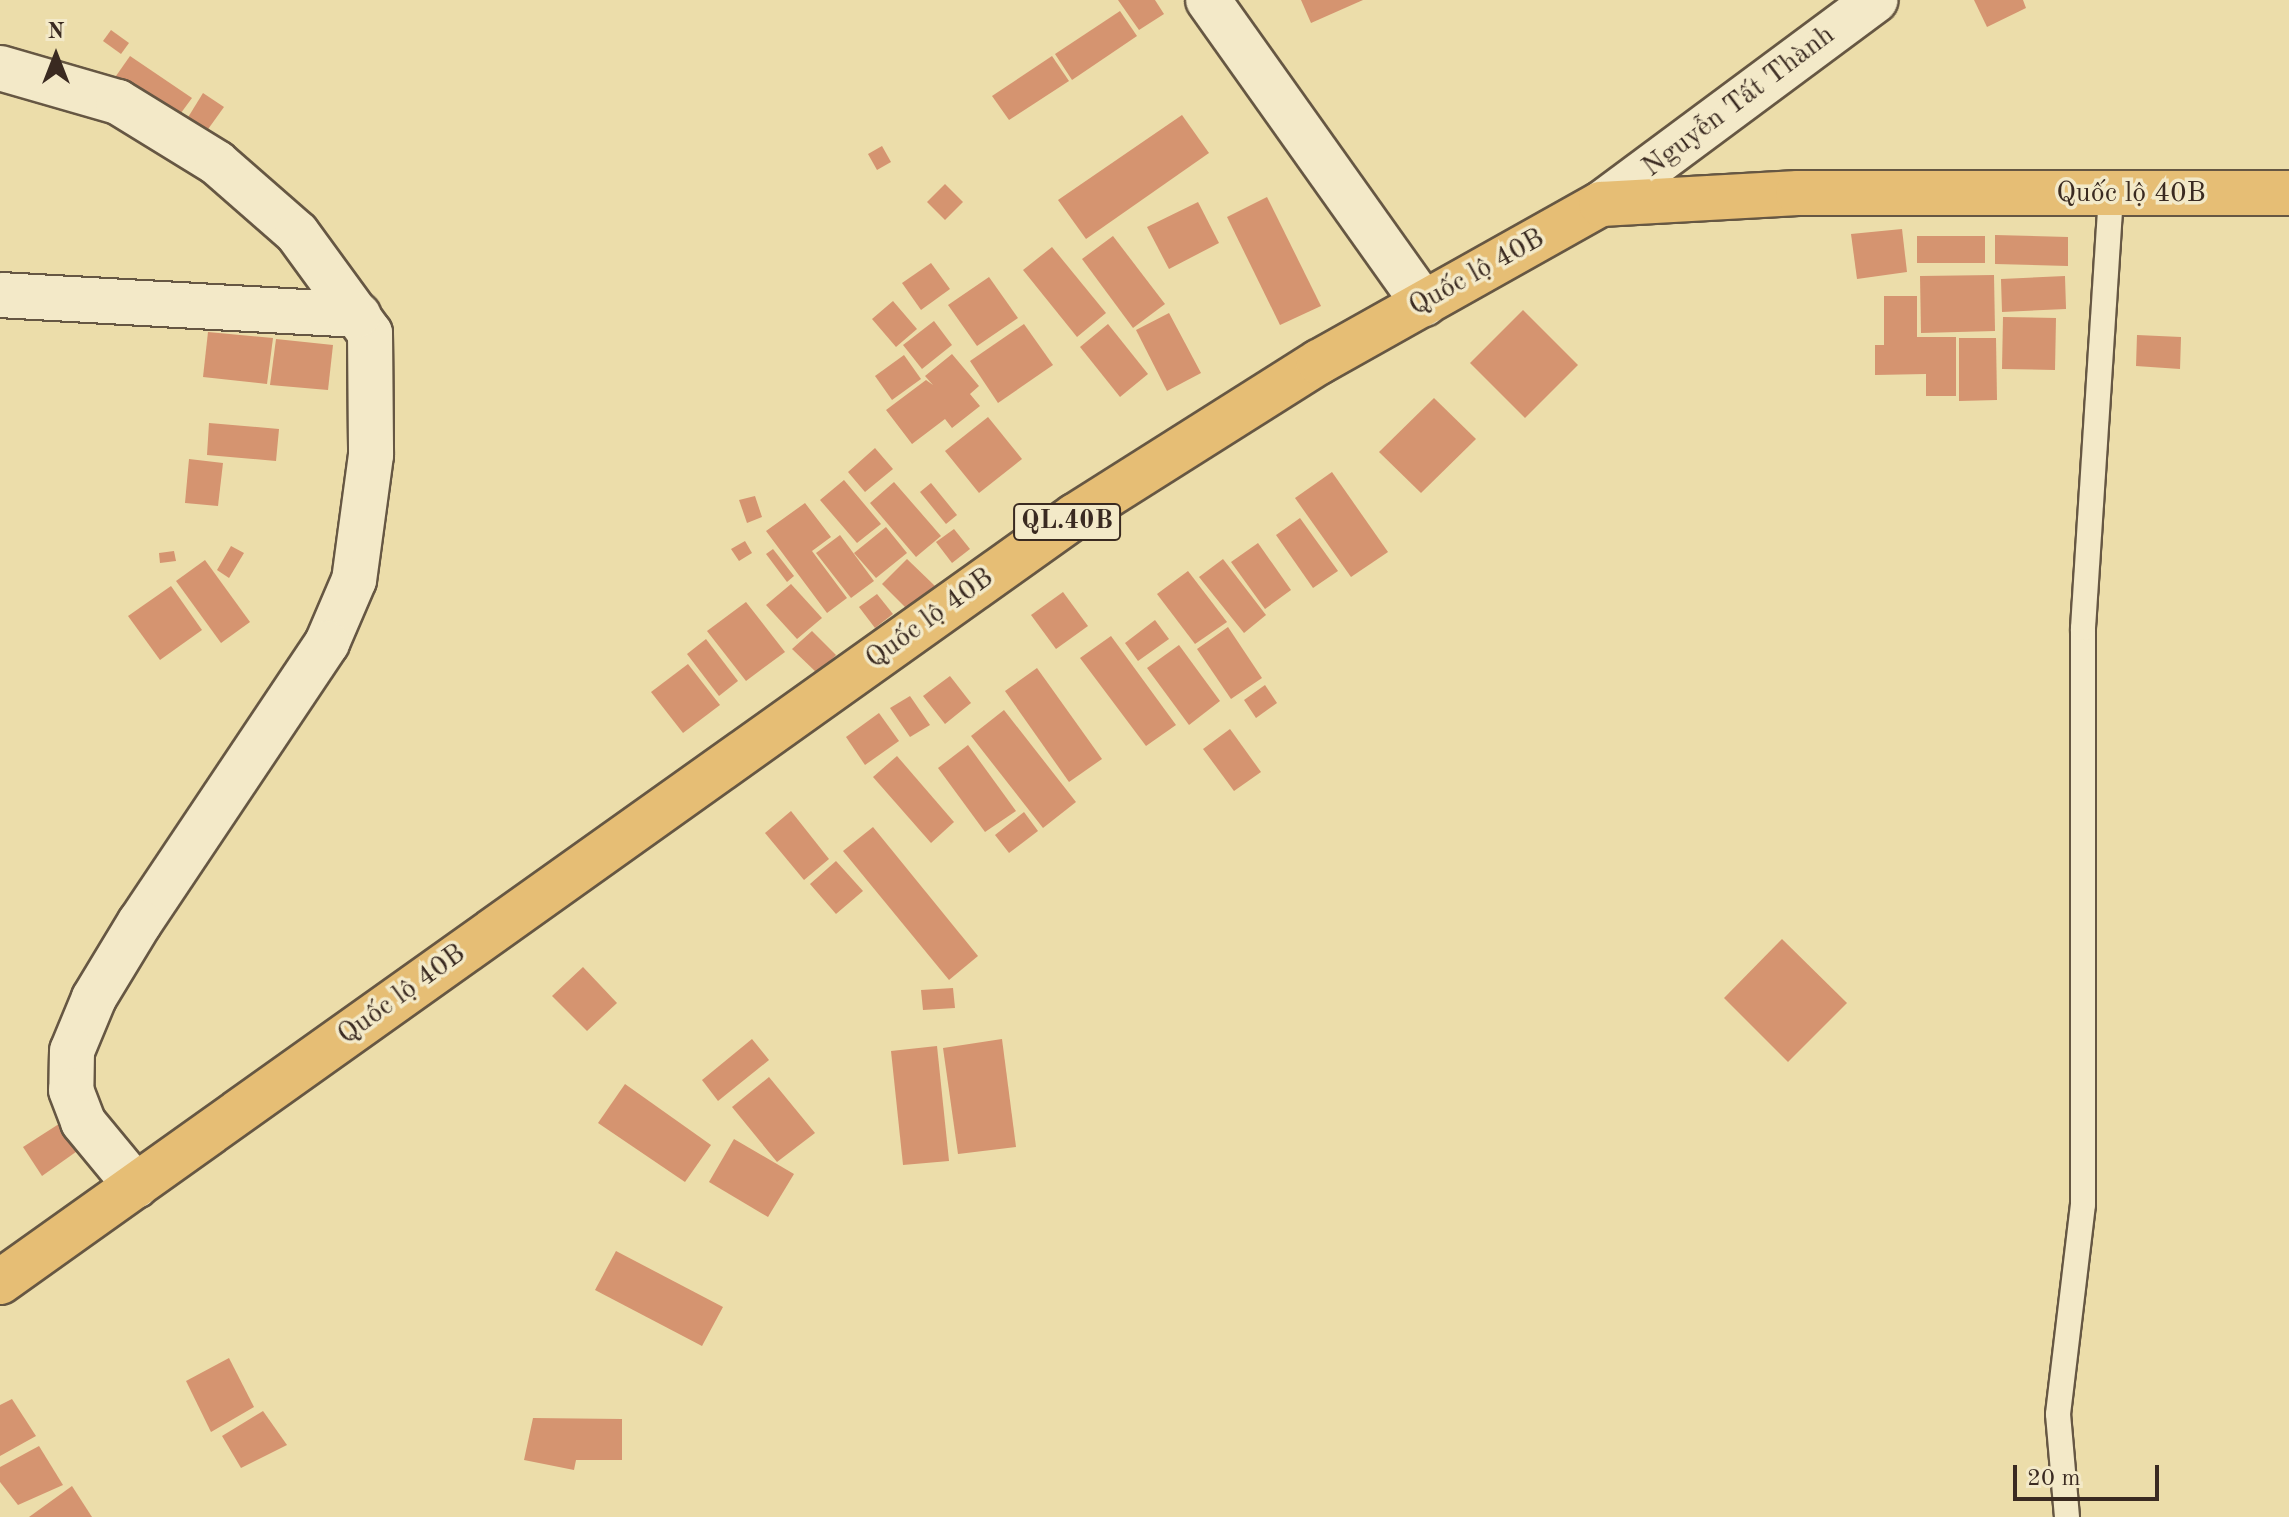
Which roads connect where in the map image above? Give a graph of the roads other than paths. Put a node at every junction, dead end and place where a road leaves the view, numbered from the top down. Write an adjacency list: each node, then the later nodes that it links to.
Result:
1 (1208, 0): 8 (street)
2 (1876, 0): 6 (street, Nguyễn Tất Thành)
3 (0, 68): 9 (street)
4 (2289, 193): 5 (highway, Quốc lộ 40B / QL.40B)
5 (2111, 195): 6 (highway, Quốc lộ 40B / QL.40B); 12 (lane)
6 (1601, 204): 8 (highway, Quốc lộ 40B / QL.40B)
7 (0, 295): 9 (street)
8 (1424, 304): 10 (highway, Quốc lộ 40B / QL.40B)
9 (358, 315): 10 (street)
10 (136, 1186): 11 (highway, Quốc lộ 40B / QL.40B)
11 (0, 1282)
12 (2067, 1517)

